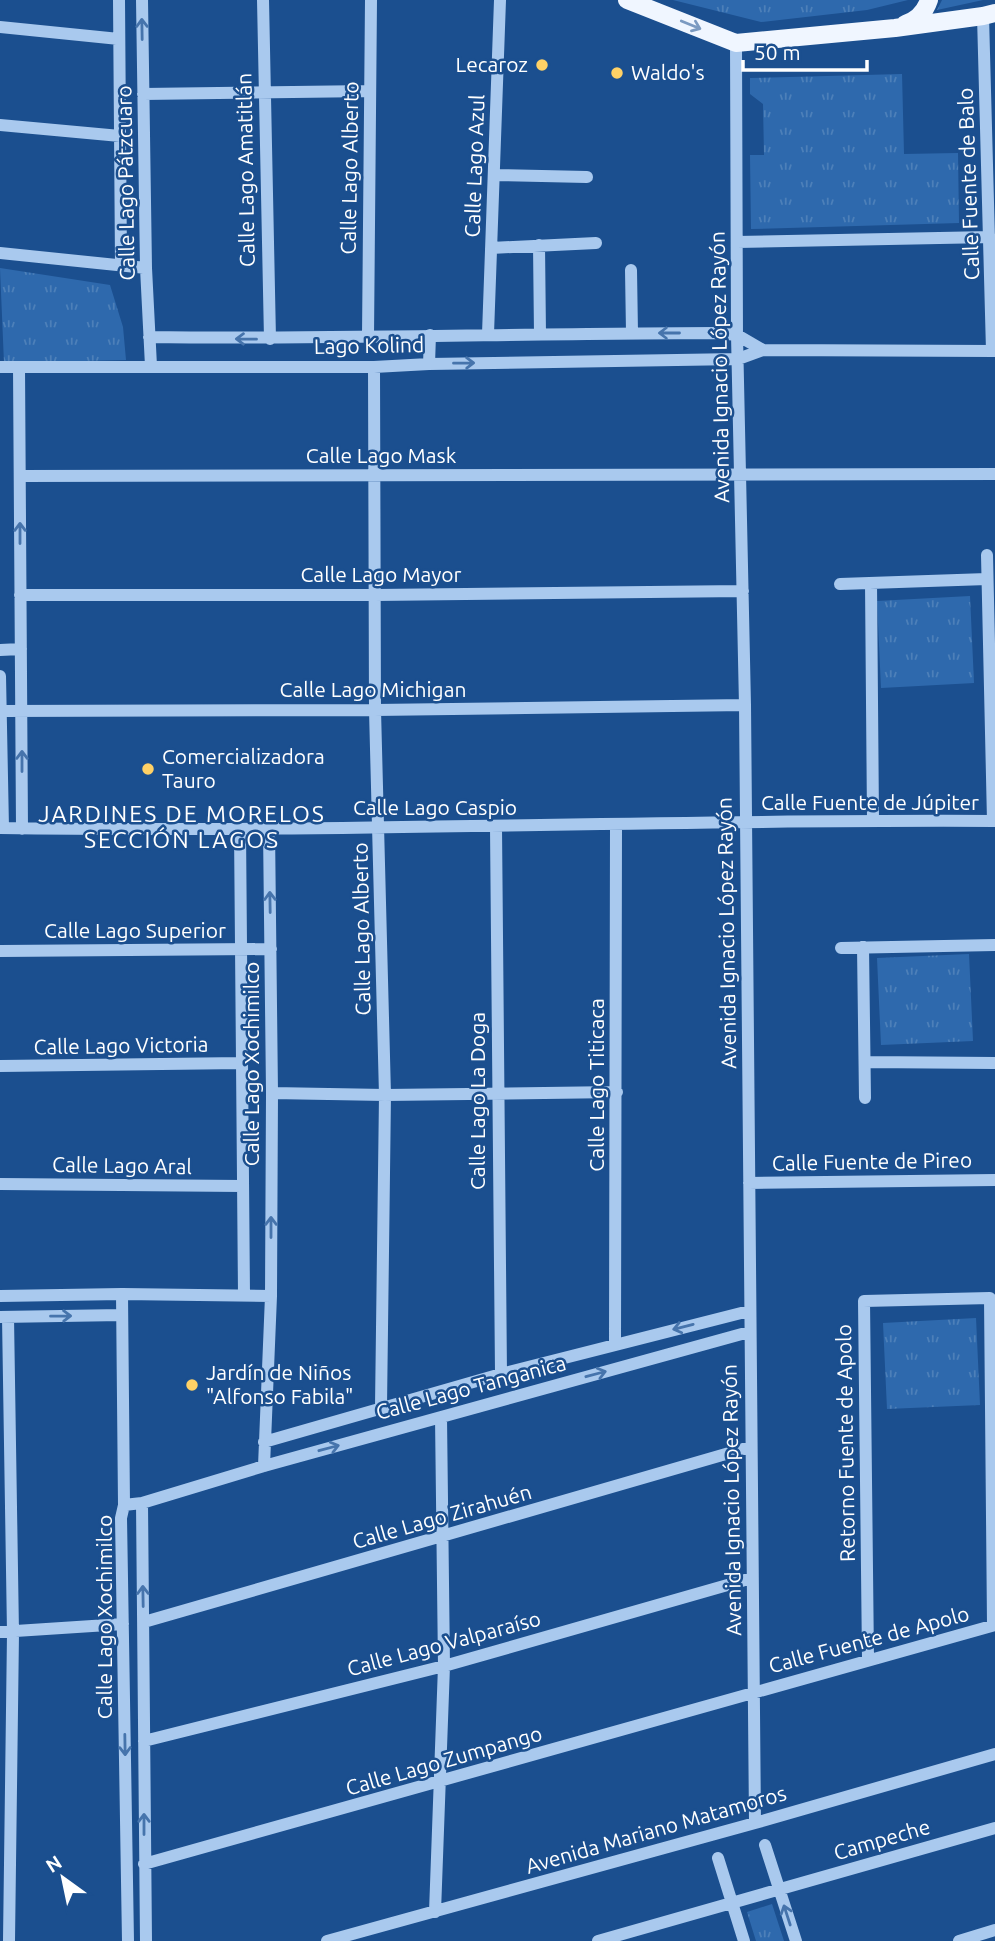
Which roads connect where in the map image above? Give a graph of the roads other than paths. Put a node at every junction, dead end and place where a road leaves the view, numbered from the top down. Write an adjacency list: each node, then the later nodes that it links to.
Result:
1 (118, 0): 11 (street, Calle Lago Pátzcuaro)
2 (142, 0): 14 (street, Calle Lago Pátzcuaro, one-way to 2)
3 (263, 0): 16 (street, Calle Lago Amatitlán)
4 (371, 0): 15 (street, Calle Lago Alberto)
5 (500, 0): 20 (street, Calle Lago Azul)
6 (627, 0): 12 (main road, one-way to 12)
7 (929, 0): 10 (main road)
8 (989, 14): 10 (main road); 22 (street, Calle Fuente de Balo)
9 (0, 26): 11 (street)
10 (895, 28): 12 (main road)
11 (119, 39): 13 (street, Calle Lago Pátzcuaro)
12 (736, 43): 23 (street, Avenida Ignacio López Rayón)
13 (119, 75): 14 (street); 19 (street, Calle Lago Pátzcuaro)
14 (143, 75): 17 (street, Calle Lago Pátzcuaro)
15 (370, 91): 16 (street); 37 (street, Calle Lago Alberto)
16 (263, 93): 17 (street); 38 (street, Calle Lago Amatitlán)
17 (143, 94): 29 (street, Calle Lago Pátzcuaro)
18 (0, 125): 19 (street)
19 (120, 136): 28 (street, Calle Lago Pátzcuaro)
20 (494, 175): 21 (street); 26 (street, Calle Lago Azul)
21 (587, 177)
22 (990, 237): 23 (street); 40 (street, Calle Fuente de Balo)
23 (737, 242): 35 (street, Avenida Ignacio López Rayón)
24 (596, 243): 25 (street)
25 (539, 245): 26 (street); 33 (street)
26 (491, 247): 32 (street, Calle Lago Azul)
27 (0, 253): 28 (street)
28 (121, 264): 29 (street)
29 (146, 268): 36 (street, Calle Lago Pátzcuaro)
30 (631, 270): 31 (street)
31 (632, 333): 33 (street, Lago Kolind); 35 (street, Lago Kolind, one-way to 31)
32 (488, 334): 33 (street, Lago Kolind); 34 (street, Lago Kolind)
33 (540, 334)
34 (430, 335): 37 (street, Lago Kolind); 42 (street)
35 (737, 335): 39 (street); 41 (street, Avenida Ignacio López Rayón)
36 (149, 337): 38 (street, Lago Kolind, one-way to 36); 43 (street, Calle Lago Pátzcuaro)
37 (368, 337): 38 (street, Lago Kolind)
38 (270, 339)
39 (763, 350): 40 (street); 41 (street, Lago Kolind)
40 (994, 351)
41 (738, 359): 42 (street, Lago Kolind, one-way to 41); 47 (street, Avenida Ignacio López Rayón)
42 (429, 364): 46 (street, Lago Kolind)
43 (151, 366): 45 (street, Lago Kolind); 46 (street, Lago Kolind)
44 (0, 367): 45 (street, Lago Kolind)
45 (19, 367): 49 (street)
46 (374, 367): 50 (street, Calle Lago Alberto)
47 (741, 474): 48 (street, Calle Lago Mask); 50 (street, Calle Lago Mask); 55 (street, Avenida Ignacio López Rayón)
48 (995, 474)
49 (21, 475): 50 (street, Calle Lago Mask); 56 (street, one-way to 49)
50 (376, 475): 57 (street, Calle Lago Alberto)
51 (987, 555): 52 (street)
52 (987, 579): 53 (street); 66 (street)
53 (871, 583): 54 (street); 65 (street)
54 (840, 584)
55 (743, 591): 57 (street, Calle Lago Mayor); 61 (street, Avenida Ignacio López Rayón)
56 (20, 595): 57 (street, Calle Lago Mayor); 58 (street)
57 (376, 595): 62 (street, Calle Lago Alberto)
58 (21, 649): 59 (street); 64 (street)
59 (0, 650)
60 (0, 676): 63 (street)
61 (745, 705): 62 (street, Calle Lago Michigan); 67 (street, Avenida Ignacio López Rayón)
62 (375, 710): 64 (street, Calle Lago Michigan); 69 (street, Calle Lago Alberto)
63 (1, 711): 64 (street, Calle Lago Michigan); 71 (street)
64 (21, 711): 72 (street, one-way to 64)
65 (873, 820): 66 (street, Calle Fuente de Júpiter); 67 (street, Calle Fuente de Júpiter)
66 (994, 821)
67 (744, 823): 68 (street, Calle Lago Caspio); 91 (street, Avenida Ignacio López Rayón)
68 (616, 825): 70 (street, Calle Lago Caspio); 86 (street, Calle Lago Titicaca)
69 (379, 827): 70 (street, Calle Lago Caspio); 74 (street, Calle Lago Caspio); 88 (street, Calle Lago Alberto)
70 (496, 827): 85 (street, Calle Lago La Doga)
71 (2, 828): 72 (street, Calle Lago Caspio)
72 (22, 829): 73 (street, Calle Lago Caspio)
73 (240, 829): 74 (street, Calle Lago Caspio); 79 (street, Calle Lago Xochimilco)
74 (269, 829): 78 (street, Calle Lago Xochimilco, one-way to 74)
75 (995, 945): 76 (street)
76 (863, 947): 77 (street); 81 (street)
77 (841, 948)
78 (271, 949): 79 (street, Calle Lago Superior); 87 (street, Calle Lago Xochimilco)
79 (242, 950): 80 (street, Calle Lago Superior); 82 (street, Calle Lago Xochimilco)
80 (0, 951)
81 (865, 1062): 83 (street); 89 (street)
82 (242, 1063): 84 (street, Calle Lago Victoria); 93 (street, Calle Lago Xochimilco)
83 (995, 1063)
84 (0, 1066)
85 (497, 1092): 86 (street); 88 (street); 104 (street, Calle Lago La Doga)
86 (617, 1092): 102 (street, Calle Lago Titicaca)
87 (272, 1093): 88 (street); 97 (street, Calle Lago Xochimilco, one-way to 87)
88 (385, 1095): 106 (street, Calle Lago Alberto)
89 (865, 1098)
90 (995, 1180): 91 (street, Calle Fuente de Pireo)
91 (749, 1183): 98 (street, Avenida Ignacio López Rayón)
92 (0, 1184): 93 (street, Calle Lago Aral)
93 (243, 1186): 95 (street, Calle Lago Xochimilco)
94 (122, 1294): 95 (street); 96 (street); 99 (street, Calle Lago Xochimilco)
95 (244, 1295): 97 (street)
96 (0, 1296)
97 (271, 1296): 108 (street, Calle Lago Xochimilco)
98 (749, 1311): 101 (street, Avenida Ignacio López Rayón); 102 (street, Calle Lago Tanganica, one-way to 102)
99 (122, 1315): 100 (street, one-way to 99); 112 (street, Calle Lago Xochimilco)
100 (4, 1317): 118 (street)
101 (749, 1332): 105 (street, Calle Lago Tanganica, one-way to 101); 109 (street, Avenida Ignacio López Rayón)
102 (615, 1345): 103 (street, Calle Lago Tanganica)
103 (530, 1367): 104 (street, Calle Lago Tanganica); 105 (street)
104 (501, 1374): 106 (street, Calle Lago Tanganica)
105 (533, 1391): 107 (street, Calle Lago Tanganica)
106 (380, 1407): 108 (street, Calle Lago Tanganica)
107 (441, 1417): 110 (street, Calle Lago Tanganica, one-way to 107); 113 (street)
108 (264, 1442): 110 (street, Calle Lago Xochimilco)
109 (750, 1447): 113 (street, Calle Lago Zirahuén); 114 (street, Avenida Ignacio López Rayón)
110 (264, 1466): 111 (street, Calle Lago Tanganica)
111 (142, 1503): 112 (street, Calle Lago Tanganica); 115 (street, Calle Lago Xochimilco, one-way to 111)
112 (124, 1505): 116 (street, Calle Lago Xochimilco)
113 (443, 1537): 115 (street, Calle Lago Zirahuén); 120 (street)
114 (752, 1578): 120 (street, Calle Lago Valparaíso); 121 (street, Avenida Ignacio López Rayón)
115 (144, 1622): 122 (street, Calle Lago Xochimilco)
116 (123, 1624): 118 (street); 135 (street, Calle Lago Xochimilco, one-way to 135)
117 (994, 1625): 119 (street, Calle Fuente de Apolo); 119 (street, Retorno Fuente de Apolo)
118 (7, 1632): 134 (street)
119 (868, 1659): 121 (street, Calle Fuente de Apolo)
120 (444, 1666): 122 (street, Calle Lago Valparaíso); 124 (street)
121 (753, 1692): 124 (street, Calle Lago Zumpango); 125 (street, Avenida Ignacio López Rayón)
122 (144, 1741): 129 (street, Calle Lago Xochimilco, one-way to 122)
123 (995, 1754): 125 (street, Avenida Mariano Matamoros)
124 (438, 1783): 129 (street, Calle Lago Zumpango); 132 (street)
125 (755, 1823): 132 (street, Avenida Mariano Matamoros)
126 (995, 1828): 130 (street, Campeche)
127 (765, 1844): 130 (street)
128 (718, 1858): 131 (street)
129 (144, 1864): 136 (street, Calle Lago Xochimilco)
130 (779, 1890): 131 (street, Campeche); 140 (street, one-way to 130)
131 (733, 1903): 138 (street, Campeche); 139 (street)
132 (435, 1912): 137 (street, Avenida Mariano Matamoros)
133 (995, 1930): 141 (street)
134 (9, 1941)
135 (128, 1941)
136 (146, 1941)
137 (327, 1941)
138 (598, 1941)
139 (744, 1941)
140 (796, 1941)
141 (959, 1941)

